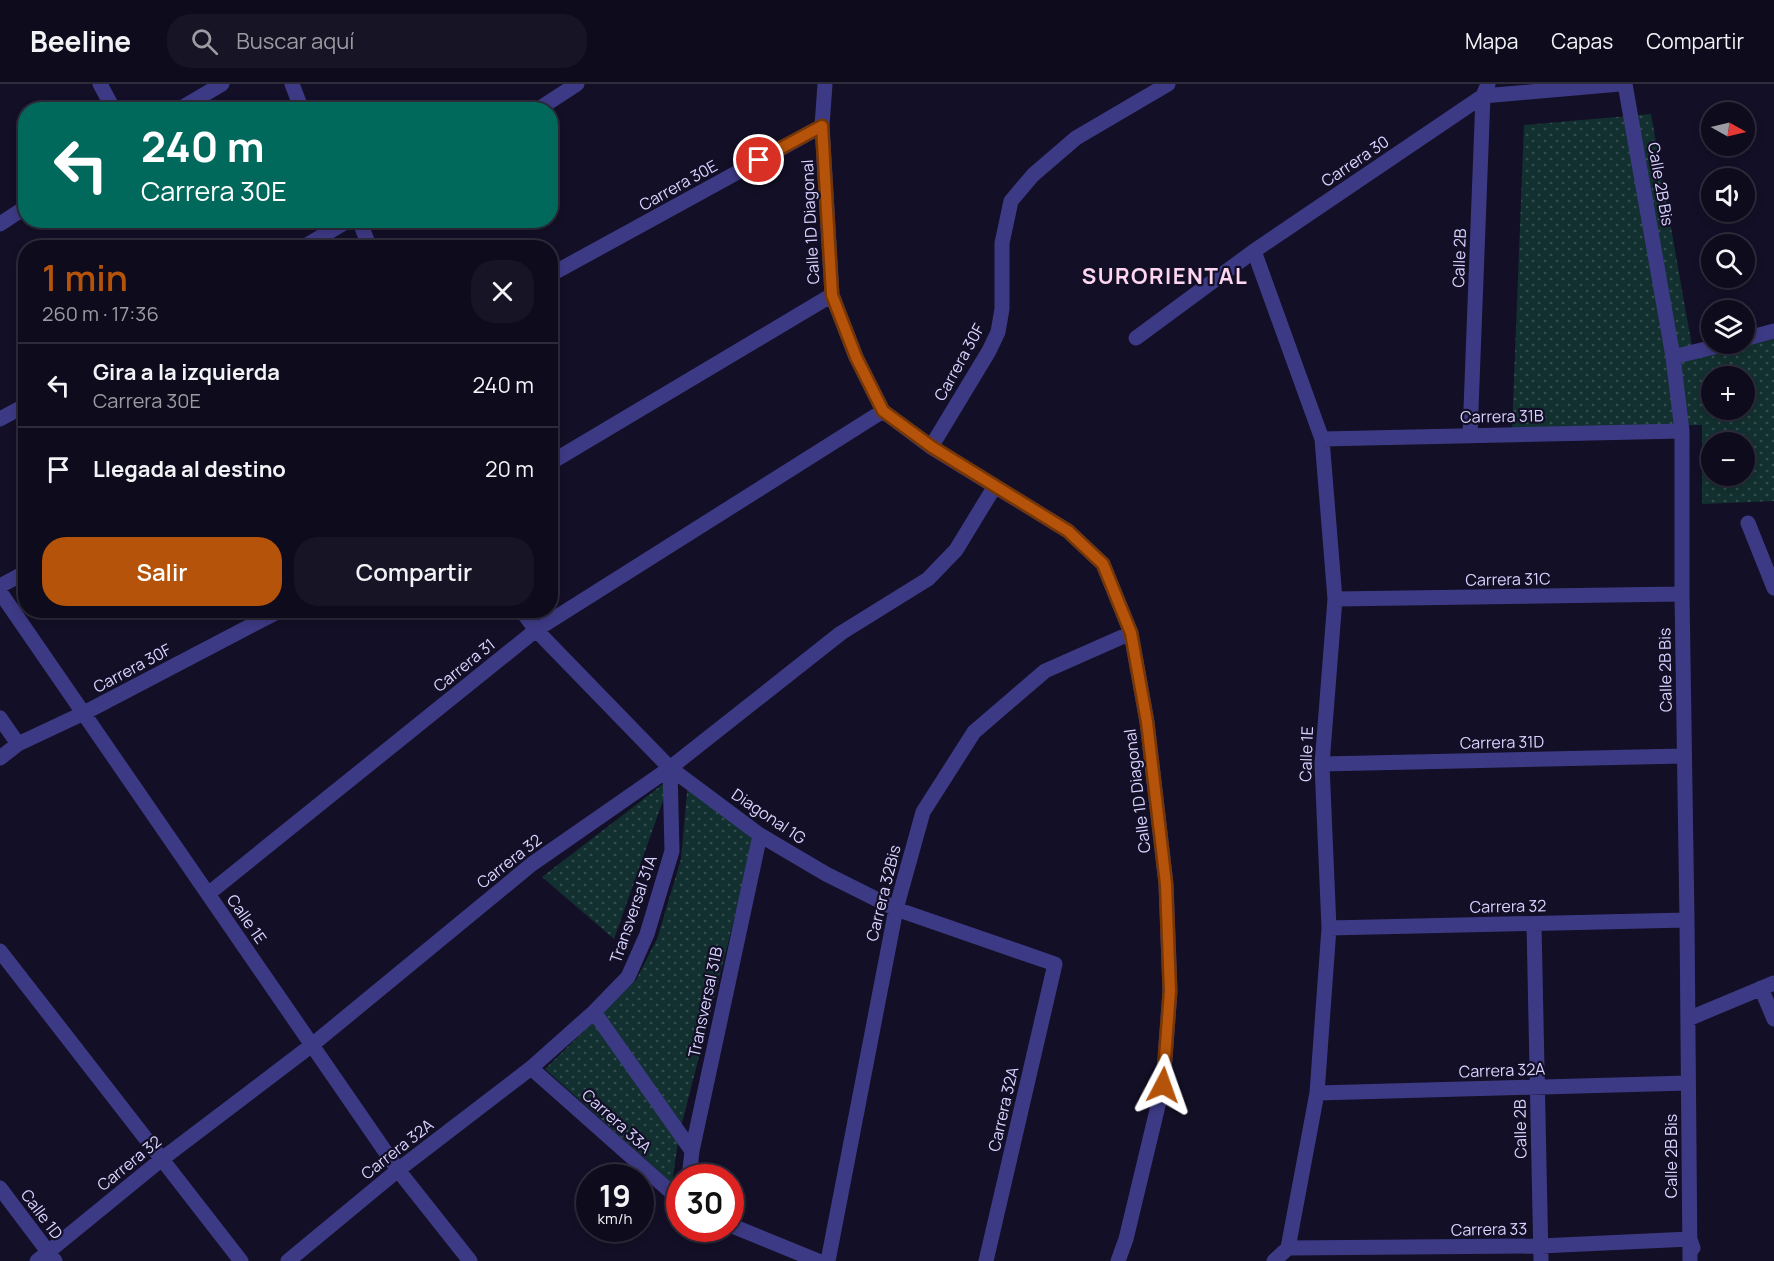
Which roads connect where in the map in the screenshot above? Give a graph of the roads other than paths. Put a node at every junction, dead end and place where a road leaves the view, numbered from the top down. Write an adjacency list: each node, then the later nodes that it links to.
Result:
1 (100, 84): 9 (street)
2 (222, 84): 10 (street)
3 (292, 84): 11 (street)
4 (577, 84): 12 (street)
5 (825, 84): 13 (street, Calle 1D Diagonal)
6 (1168, 84): 32 (street, Carrera 30F)
7 (1622, 84): 8 (street, Carrera 30); 25 (street, Calle 2B Bis)
8 (1486, 90): 18 (street, Carrera 30); 30 (street, Calle 2B)
9 (110, 102)
10 (192, 102)
11 (299, 102)
12 (549, 102)
13 (822, 126): 19 (street, Carrera 30E); 20 (street, Calle 1D Diagonal)
14 (18, 212): 15 (street)
15 (0, 224)
16 (336, 228): 17 (street)
17 (315, 240)
18 (1254, 251): 23 (street, Carrera 30); 31 (street, Calle 1E)
19 (558, 271)
20 (832, 295): 27 (street, Calle 1D Diagonal); 33 (street)
21 (1774, 332): 22 (street)
22 (1755, 336)
23 (1136, 338)
24 (1701, 350): 25 (street)
25 (1673, 357): 29 (street, Calle 2B Bis)
26 (18, 409): 28 (street)
27 (883, 411): 32 (street, Calle 1D Diagonal); 42 (street, Carrera 31)
28 (0, 419)
29 (1682, 431): 30 (street, Carrera 31B); 40 (street, Calle 2B Bis)
30 (1470, 435): 31 (street, Carrera 31B)
31 (1322, 439): 41 (street, Calle 1E)
32 (932, 447): 34 (street, Calle 1D Diagonal)
33 (558, 458)
34 (995, 486): 47 (street, Calle 1D Diagonal); 54 (street, Carrera 32)
35 (1749, 523): 38 (street)
36 (18, 576): 37 (street)
37 (0, 586)
38 (1774, 588)
39 (0, 592): 48 (street, Calle 1E)
40 (1682, 594): 41 (street, Carrera 31C); 51 (street, Calle 2B Bis)
41 (1335, 599): 53 (street, Calle 1E)
42 (558, 616)
43 (266, 618): 48 (street, Carrera 30F)
44 (527, 618): 46 (street, Diagonal 1G)
45 (555, 618): 46 (street, Carrera 31)
46 (536, 630): 54 (street, Diagonal 1G); 56 (street, Carrera 31)
47 (1131, 633): 57 (street, Carrera 32Bis); 89 (street, Calle 1D Diagonal)
48 (84, 714): 50 (street, Carrera 30F); 56 (street, Calle 1E)
49 (0, 718): 50 (street)
50 (18, 744): 52 (street, Carrera 30F)
51 (1683, 756): 53 (street, Carrera 31D); 58 (street, Calle 2B Bis)
52 (0, 758)
53 (1322, 764): 60 (street, Calle 1E)
54 (670, 768): 55 (street, Diagonal 1G); 64 (street, Transversal 31A); 67 (street, Carrera 32)
55 (760, 835): 57 (street, Diagonal 1G); 72 (street, Transversal 31B)
56 (208, 894): 67 (street, Calle 1E)
57 (896, 909): 62 (street, Diagonal 1G); 87 (street, Carrera 32Bis)
58 (1687, 920): 59 (street, Carrera 32); 65 (street, Calle 2B Bis)
59 (1534, 924): 60 (street, Carrera 32); 70 (street, Calle 2B)
60 (1329, 928): 71 (street, Calle 1E)
61 (0, 951): 73 (street)
62 (1055, 964): 88 (street, Carrera 32A)
63 (1768, 986): 65 (street); 66 (street)
64 (594, 1012): 68 (street, Transversal 31A); 72 (street)
65 (1688, 1019): 69 (street, Calle 2B Bis)
66 (1774, 1019)
67 (312, 1045): 73 (street, Carrera 32); 75 (street, Calle 1E)
68 (531, 1068): 75 (street, Carrera 32A); 77 (street, Carrera 33A)
69 (1688, 1083): 70 (street, Carrera 32A); 79 (street, Calle 2B Bis)
70 (1537, 1087): 71 (street, Carrera 32A); 81 (street, Calle 2B)
71 (1317, 1093): 80 (street, Calle 1E)
72 (692, 1151): 74 (street, Transversal 31B)
73 (162, 1159): 82 (street, Carrera 32); 83 (street)
74 (691, 1164)
75 (398, 1170): 84 (street, Carrera 32A); 85 (street, Calle 1E)
76 (0, 1188): 82 (street, Calle 1D)
77 (666, 1188)
78 (744, 1231): 86 (street)
79 (1690, 1239): 81 (street, Carrera 33); 91 (street, Calle 2B Bis); 92 (street)
80 (1288, 1248): 81 (street, Carrera 33); 90 (street)
81 (1540, 1254)
82 (47, 1258)
83 (241, 1261)
84 (288, 1261)
85 (470, 1261)
86 (818, 1261)
87 (828, 1261)
88 (986, 1261)
89 (1118, 1261)
90 (1274, 1261)
91 (1690, 1261)
92 (1698, 1261)

